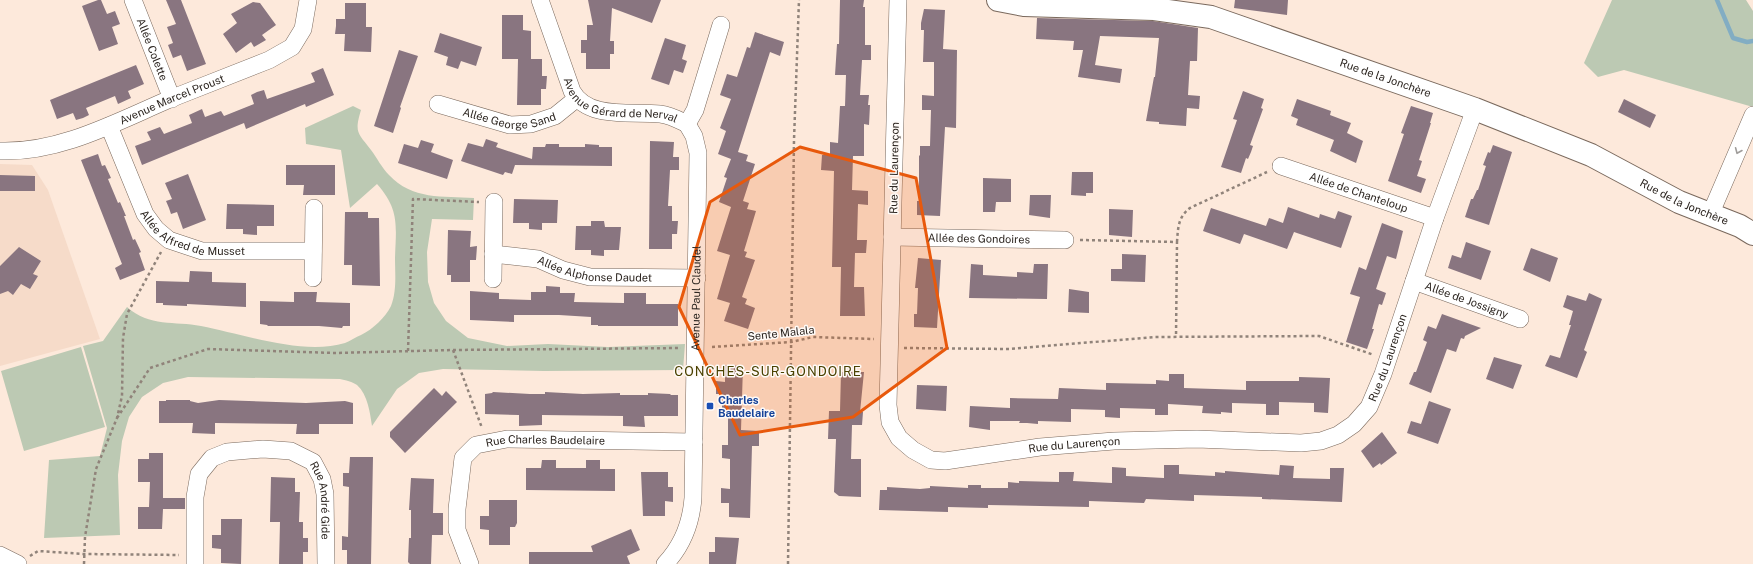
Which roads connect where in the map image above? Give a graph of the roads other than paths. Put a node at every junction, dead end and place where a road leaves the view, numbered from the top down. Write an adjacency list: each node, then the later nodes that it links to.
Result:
1 (133, 0): 7 (street, Allée Colette)
2 (308, 0): 7 (street, Avenue Marcel Proust)
3 (540, 0): 8 (street, Avenue Gérard de Nerval)
4 (898, 0): 21 (street, Rue du Laurençon)
5 (998, 0): 10 (street, Rue de la Jonchère)
6 (722, 25): 12 (street)
7 (172, 99): 13 (street, Avenue Marcel Proust)
8 (576, 99): 9 (street, Allée George Sand); 12 (street, Avenue Gérard de Nerval)
9 (438, 104)
10 (1475, 109): 18 (street, Rue de la Jonchère); 19 (street, Rue du Laurençon)
11 (1753, 115): 18 (street, one-way to 18)
12 (687, 124): 26 (street, Avenue Paul Claudel)
13 (109, 126): 14 (street, Avenue Marcel Proust); 23 (street, Allée Alfred de Musset)
14 (0, 151)
15 (1281, 166): 19 (street, Allée de Chanteloup)
16 (494, 202): 24 (street)
17 (314, 208): 23 (street)
18 (1710, 215): 20 (street, Rue de la Jonchère)
19 (1436, 218): 28 (street, Rue du Laurençon)
20 (1753, 234)
21 (892, 237): 22 (street, Allée des Gondoires); 28 (street, Rue du Laurençon)
22 (1065, 240)
23 (313, 251): 25 (street)
24 (494, 254): 26 (street, Allée Alphonse Daudet); 27 (street)
25 (313, 278)
26 (697, 278): 30 (street, Avenue Paul Claudel)
27 (493, 279)
28 (1414, 281): 29 (street, Allée de Jossigny)
29 (1520, 320)
30 (694, 442): 35 (street, Rue Charles Baudelaire); 36 (street, Avenue Paul Claudel)
31 (0, 555): 33 (street)
32 (195, 560): 34 (street, Rue André Gide)
33 (18, 564)
34 (326, 564)
35 (470, 564)
36 (665, 564)

